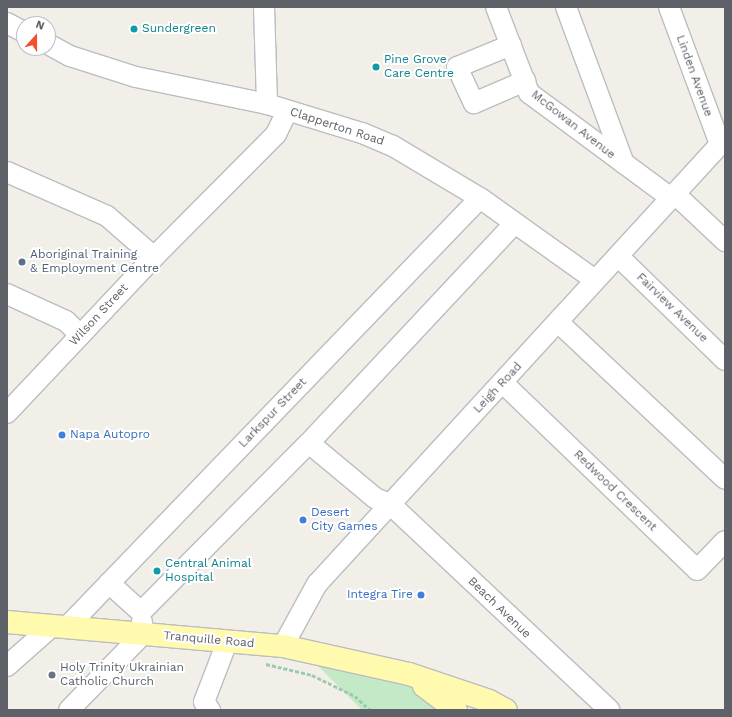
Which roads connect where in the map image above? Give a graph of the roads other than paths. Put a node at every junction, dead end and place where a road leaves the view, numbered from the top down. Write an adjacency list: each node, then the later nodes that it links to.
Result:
1 (496, 7): 7 (street, McGowan Avenue)
2 (566, 7): 13 (street)
3 (669, 7): 12 (street, Linden Avenue)
4 (262, 8): 10 (street)
5 (7, 23): 6 (street)
6 (16, 28)
7 (511, 45): 9 (street, McGowan Avenue); 9 (street)
8 (56, 48): 10 (street, Clapperton Road)
9 (525, 81): 13 (street, McGowan Avenue)
10 (267, 104): 11 (street, Clapperton Road)
11 (288, 110): 16 (street, Clapperton Road); 19 (street, Wilson Street)
12 (723, 141): 15 (street, Leigh Road)
13 (624, 164): 15 (street, McGowan Avenue)
14 (7, 172): 19 (street)
15 (673, 196): 18 (street, McGowan Avenue); 20 (street, Leigh Road)
16 (480, 198): 17 (street, Clapperton Road); 32 (street, Larkspur Street)
17 (515, 223): 21 (street, Clapperton Road); 28 (street)
18 (725, 241)
19 (154, 257): 24 (street, Wilson Street)
20 (619, 257): 21 (street, Leigh Road); 25 (street, Fairview Avenue)
21 (595, 280): 23 (street, Leigh Road)
22 (7, 294): 24 (street)
23 (558, 322): 26 (street, Leigh Road); 29 (street)
24 (80, 335): 27 (street, Wilson Street)
25 (725, 360)
26 (503, 383): 30 (street, Leigh Road); 31 (street, Redwood Crescent)
27 (7, 413)
28 (309, 443): 30 (street, Beach Avenue); 33 (street)
29 (725, 479)
30 (390, 504): 38 (street, Leigh Road); 45 (street, Beach Avenue)
31 (725, 541)
32 (109, 583): 33 (street); 35 (street, Larkspur Street)
33 (141, 612): 36 (street)
34 (7, 622): 35 (main road, Tranquille Road)
35 (59, 627): 36 (main road, Tranquille Road); 39 (street, Larkspur Street)
36 (143, 634): 37 (main road, Tranquille Road); 41 (street)
37 (227, 642): 38 (main road, Tranquille Road); 42 (street)
38 (283, 646): 40 (main road, Tranquille Road)
39 (7, 666)
40 (409, 674): 43 (main road); 44 (main road, Tranquille Road)
41 (69, 710)
42 (210, 710)
43 (456, 710)
44 (506, 710)
45 (608, 710)

